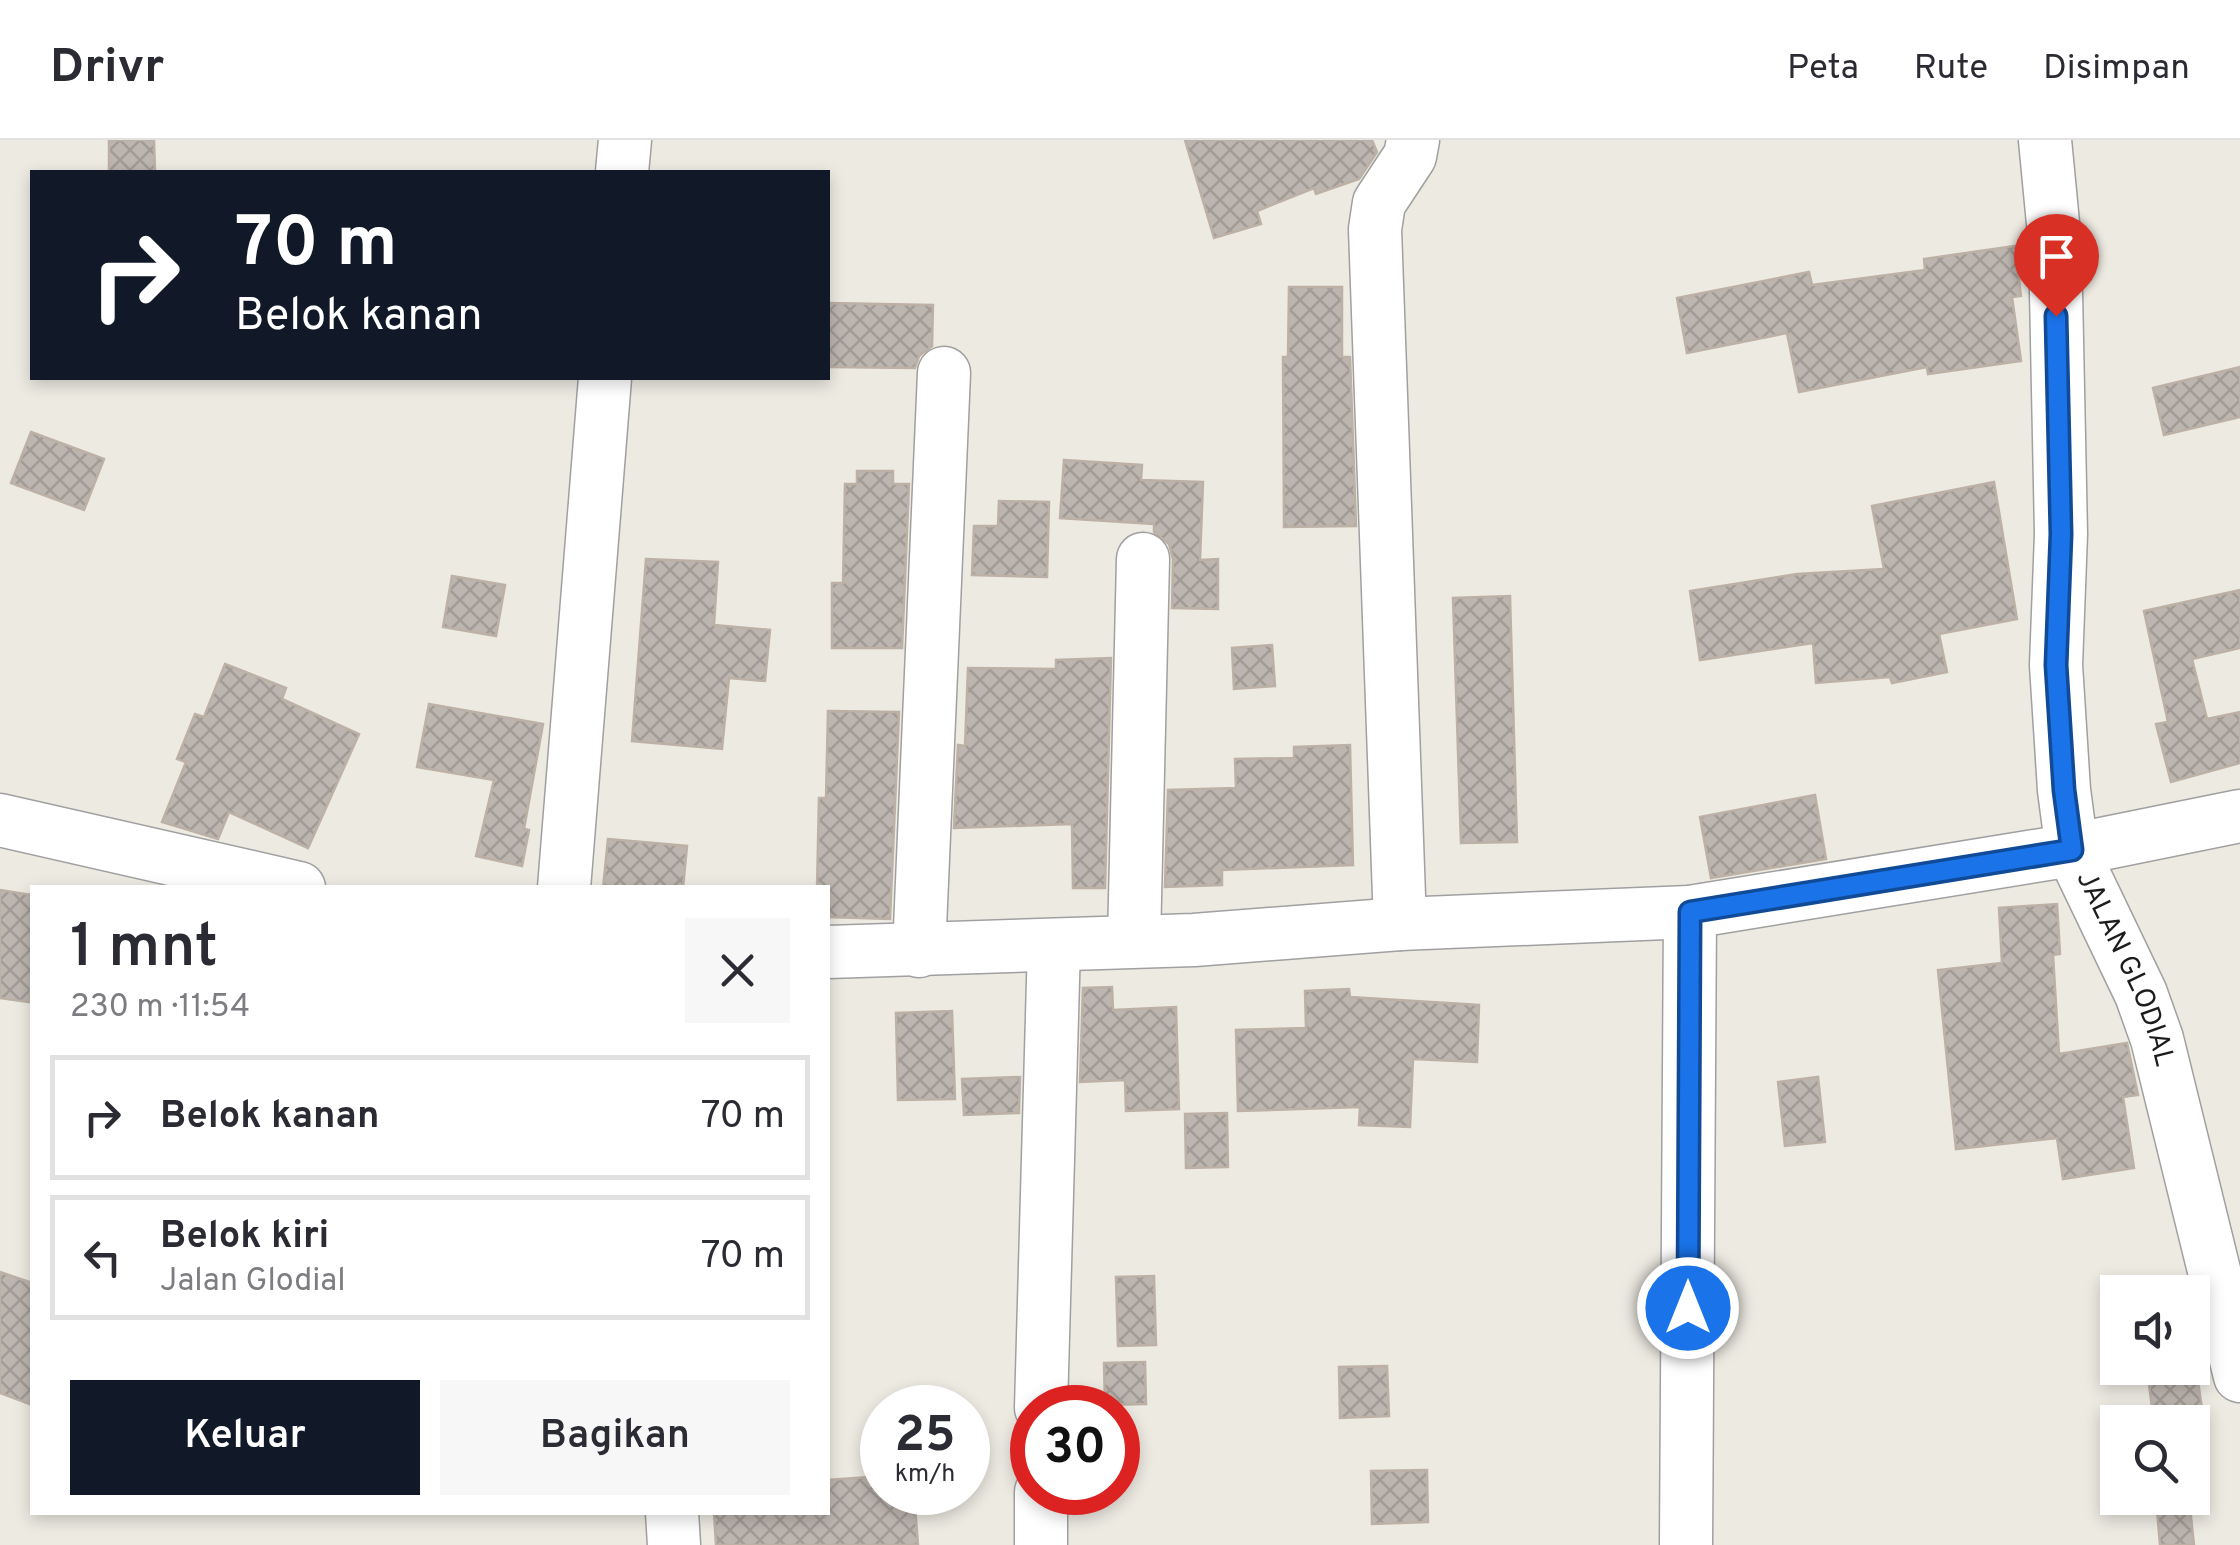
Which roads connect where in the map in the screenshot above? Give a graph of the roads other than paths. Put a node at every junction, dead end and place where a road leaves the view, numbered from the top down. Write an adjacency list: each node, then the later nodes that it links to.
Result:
1 (625, 140): 4 (street)
2 (1413, 140): 14 (street)
3 (2045, 140): 10 (street, JALAN GLODIAL)
4 (622, 170)
5 (944, 373): 18 (street)
6 (606, 380): 12 (street)
7 (1143, 560): 15 (street)
8 (2240, 816): 10 (street)
9 (0, 820): 11 (street)
10 (2072, 850): 13 (street); 19 (street, JALAN GLODIAL)
11 (286, 885)
12 (564, 885)
13 (1690, 912): 14 (street); 25 (street)
14 (1400, 924): 15 (street)
15 (1134, 941): 16 (street)
16 (1054, 945): 18 (street); 20 (street)
17 (830, 952): 18 (street)
18 (918, 952)
19 (2240, 1376)
20 (1043, 1385)
21 (672, 1515): 23 (street)
22 (1041, 1515): 24 (street)
23 (674, 1545)
24 (1041, 1545)
25 (1686, 1545)

